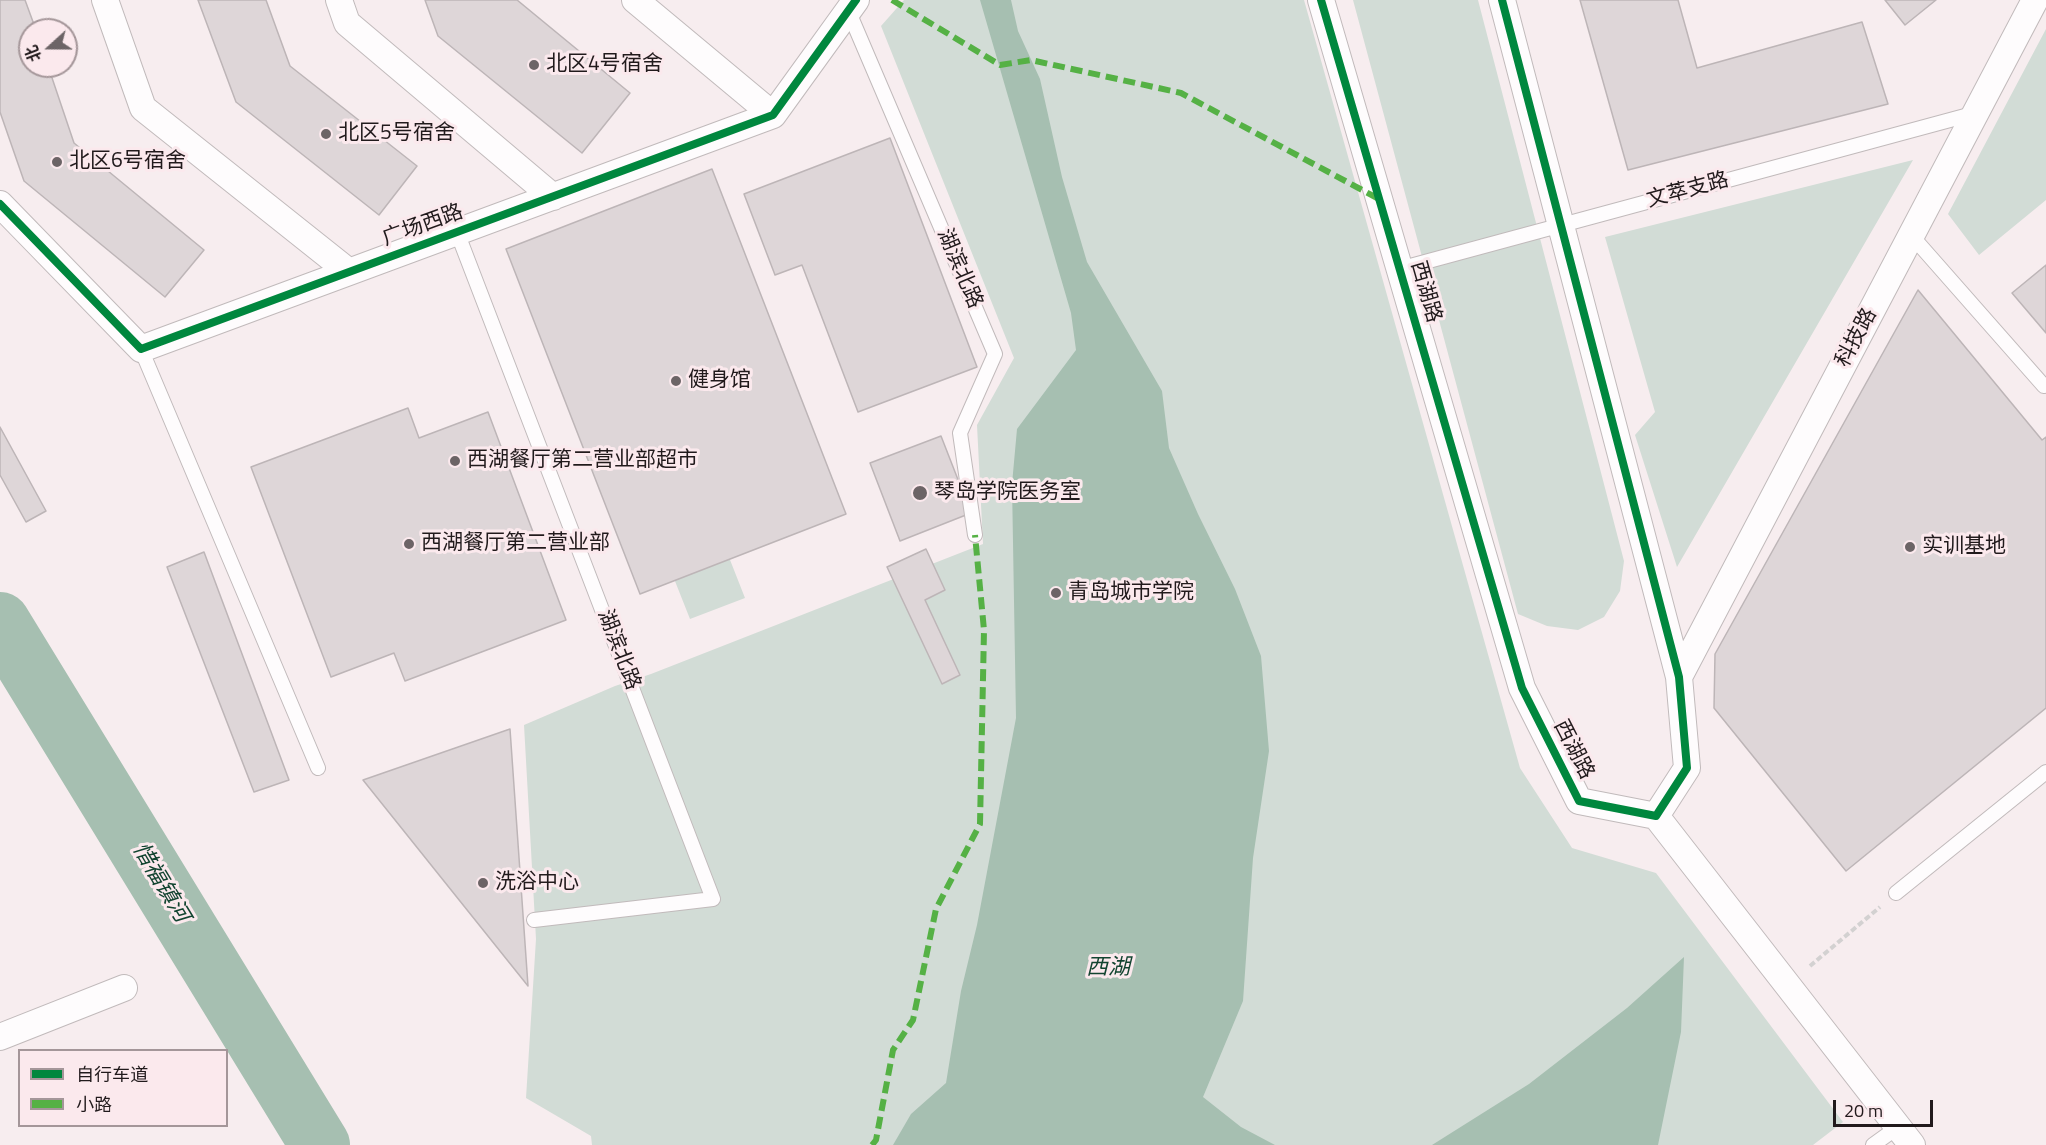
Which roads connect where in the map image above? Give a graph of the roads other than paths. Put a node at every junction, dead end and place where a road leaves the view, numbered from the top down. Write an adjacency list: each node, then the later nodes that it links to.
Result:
1 (105, 0): 15 (street)
2 (339, 0): 10 (street)
3 (635, 0): 9 (street)
4 (1321, 0): 14 (street, 西湖路)
5 (1502, 0): 19 (street)
6 (2035, 0): 8 (street, 科技路)
7 (852, 5): 9 (street); 18 (lane, 湖滨北路)
8 (1976, 113): 13 (street, 科技路); 14 (lane, 文萃支路)
9 (773, 115): 10 (street, 广场西路)
10 (553, 196): 12 (street, 广场西路)
11 (0, 204): 16 (street)
12 (457, 232): 15 (street, 广场西路); 24 (lane, 湖滨北路)
13 (1911, 235): 17 (lane); 19 (street, 科技路)
14 (1400, 269): 22 (street, 西湖路)
15 (349, 272): 16 (street, 广场西路)
16 (141, 349): 20 (lane)
17 (2044, 386)
18 (975, 535)
19 (1679, 677): 22 (street)
20 (318, 768)
21 (2046, 772): 23 (lane)
22 (1656, 816): 27 (street)
23 (1896, 893)
24 (534, 920)
25 (124, 988): 26 (street)
26 (0, 1037)
27 (1905, 1136): 28 (lane)
28 (1873, 1145)

